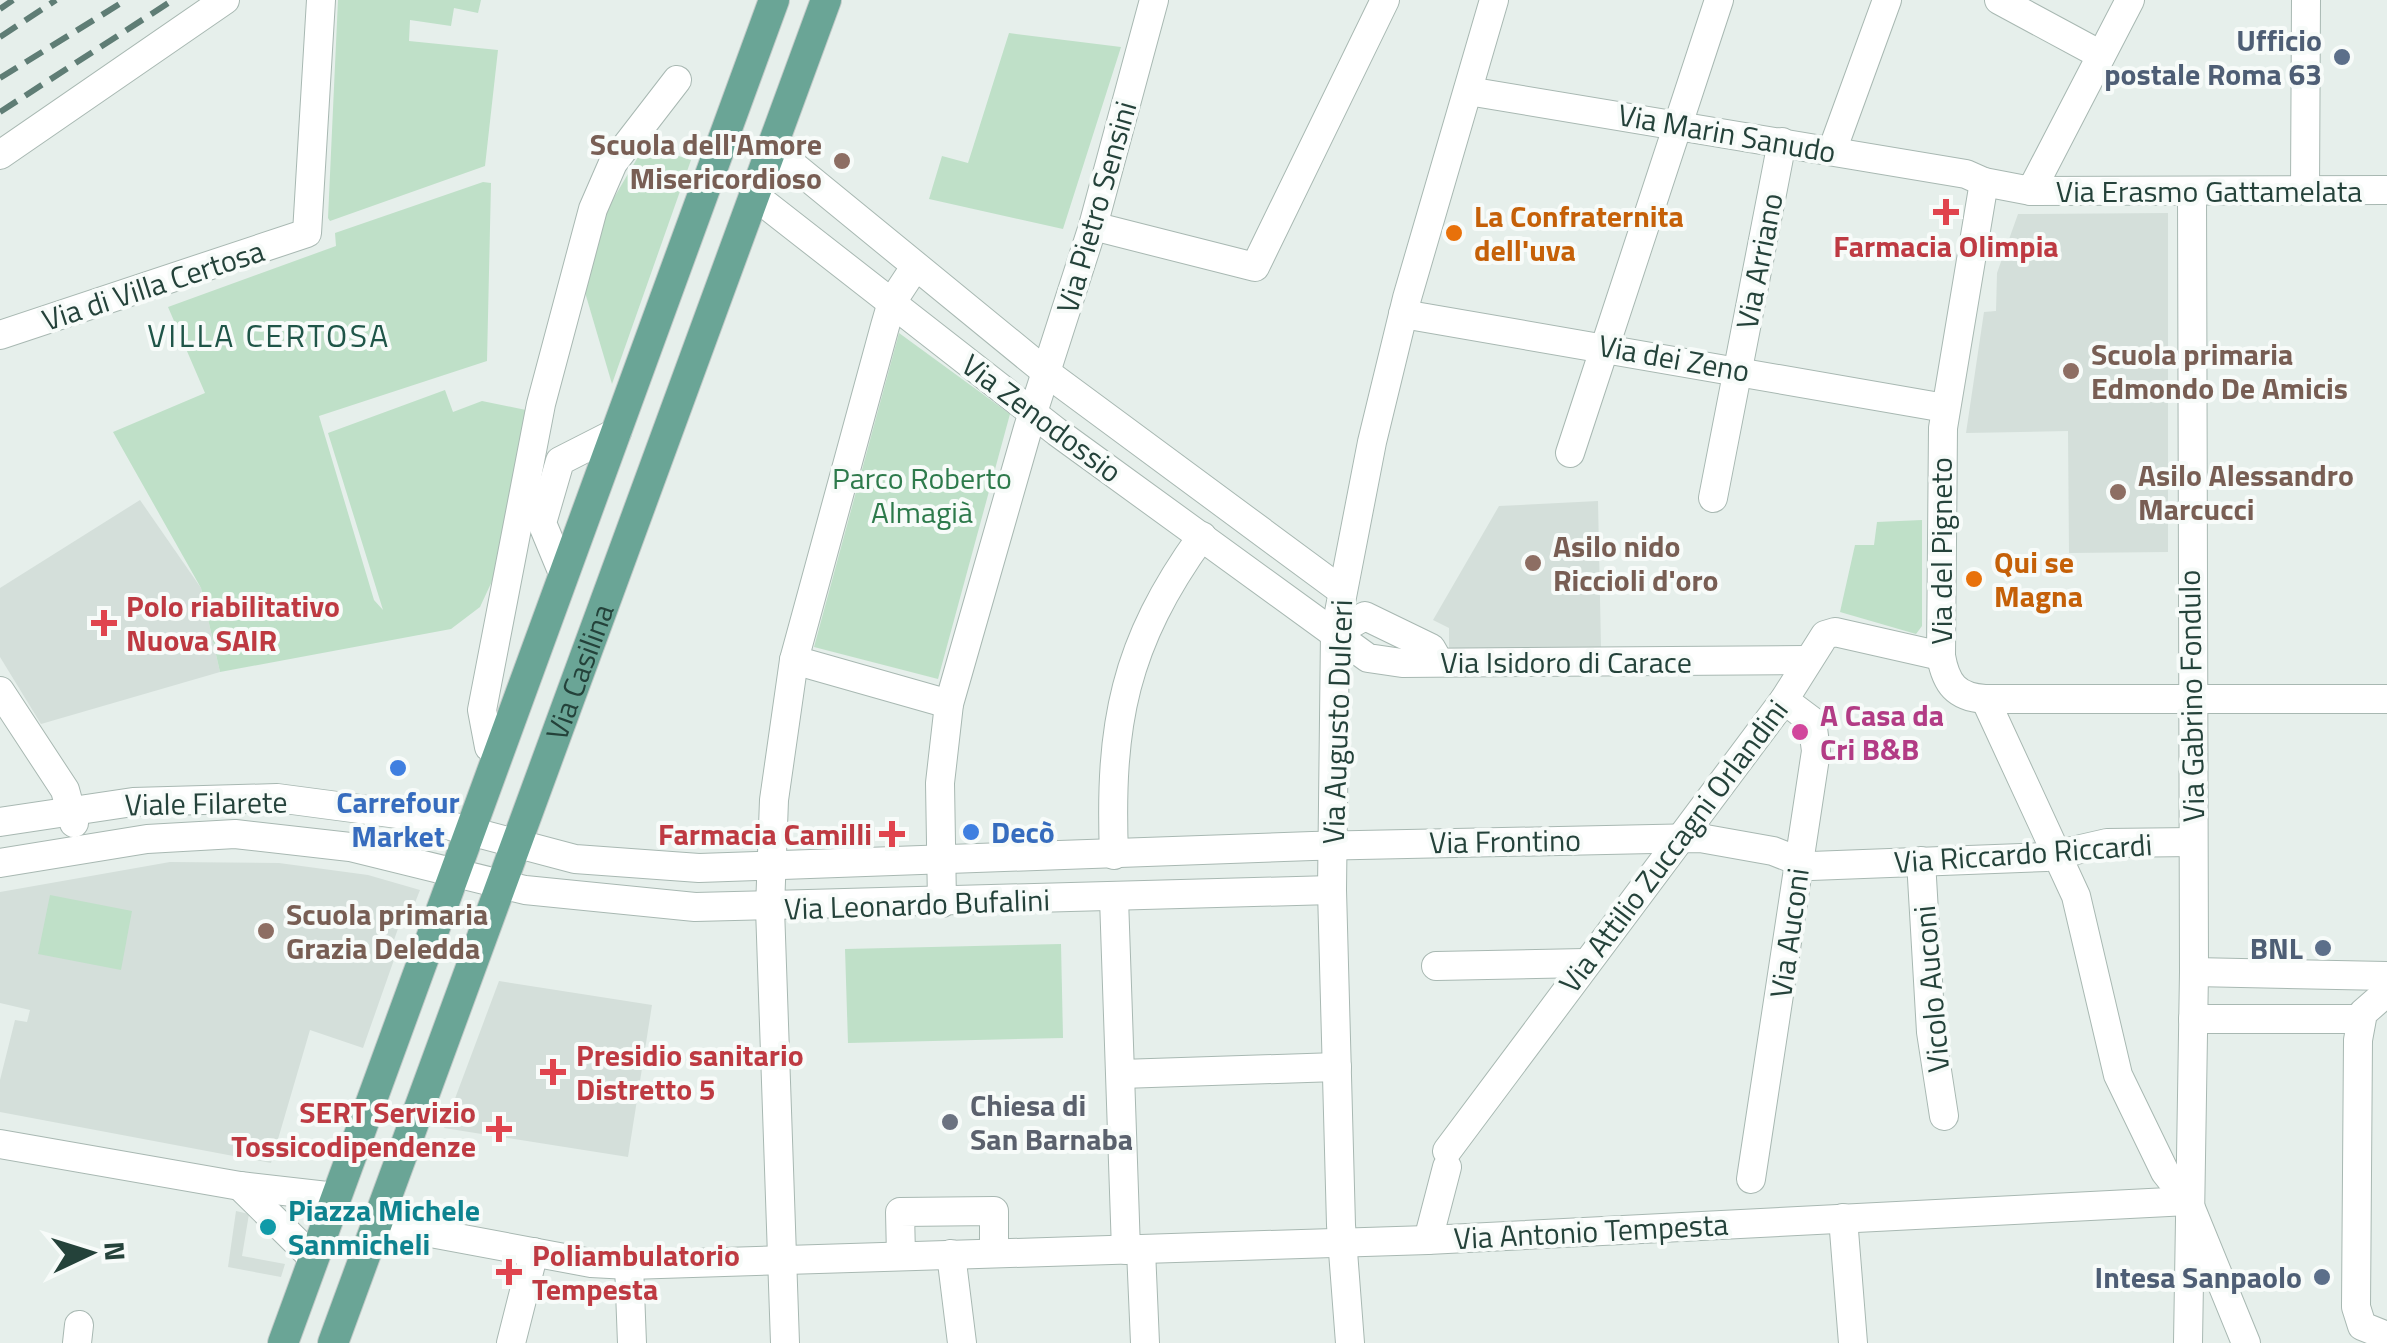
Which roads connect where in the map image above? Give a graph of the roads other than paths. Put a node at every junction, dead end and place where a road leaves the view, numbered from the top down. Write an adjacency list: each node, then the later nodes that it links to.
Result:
1 (226, 0): 20 (street)
2 (321, 0): 31 (street, Via di Villa Certosa)
3 (774, 0): 37 (main road, Via Casilina)
4 (826, 0): 18 (main road, Via Casilina)
5 (1154, 0): 27 (street, Via Pietro Sensini)
6 (1384, 0): 27 (street)
7 (1494, 0): 15 (street, Via Augusto Dulceri)
8 (1719, 0): 16 (street)
9 (1887, 0): 19 (street)
10 (1999, 0): 13 (street)
11 (2130, 0): 13 (street)
12 (2306, 0): 22 (street)
13 (2101, 55): 24 (street)
14 (677, 80): 53 (street, Via Casilina)
15 (1468, 91): 16 (street, Via Marin Sanudo); 30 (street, Via Augusto Dulceri)
16 (1676, 123): 17 (street, Via Marin Sanudo); 32 (street)
17 (1782, 142): 19 (street, Via Marin Sanudo); 33 (street, Via Arriano)
18 (772, 148): 26 (main road, Via Casilina); 28 (street, Via Zenodossio)
19 (1832, 151): 21 (street, Via Marin Sanudo)
20 (0, 155)
21 (1984, 182): 24 (street); 35 (street, Via del Pigneto)
22 (2305, 190): 23 (street, Via Erasmo Gattamelata); 25 (street, Via Erasmo Gattamelata)
23 (2387, 190)
24 (2031, 191): 25 (street, Via Erasmo Gattamelata)
25 (2192, 192): 48 (street, Via Gabrino Fondulo)
26 (755, 196): 29 (street, Via Zenodossio); 60 (main road, Via Casilina)
27 (1092, 226): 34 (street, Via Pietro Sensini)
28 (915, 267): 29 (street); 34 (street, Via Zenodossio)
29 (892, 302): 36 (street, Via Zenodossio); 45 (street)
30 (1403, 314): 32 (street, Via dei Zeno); 42 (street, Via Augusto Dulceri)
31 (0, 336)
32 (1605, 346): 33 (street, Via dei Zeno); 38 (street)
33 (1738, 369): 35 (street, Via dei Zeno); 39 (street, Via Arriano)
34 (1047, 373): 36 (street, Via Pietro Sensini); 42 (street, Via Zenodossio)
35 (1945, 408): 44 (street, Via del Pigneto)
36 (1033, 412): 40 (street, Via Zenodossio); 52 (street, Via Pietro Sensini)
37 (617, 432): 41 (main road, Via Casilina); 41 (street)
38 (1570, 453)
39 (1714, 498)
40 (1202, 536): 43 (street, Via Zenodossio); 63 (street)
41 (564, 576): 53 (main road, Via Casilina)
42 (1342, 591): 43 (street, Via Augusto Dulceri)
43 (1335, 633): 46 (street, Via Isidoro di Carace); 59 (street, Via Augusto Dulceri)
44 (1941, 656): 46 (street, Via Attilio Zuccagni Orlandini); 50 (street, Via del Pigneto)
45 (794, 660): 52 (street); 68 (street)
46 (1806, 660): 51 (street, Via Attilio Zuccagni Orlandini)
47 (0, 690): 54 (street)
48 (2192, 698): 49 (street); 50 (street); 58 (street, Via Gabrino Fondulo)
49 (2387, 698)
50 (1985, 699): 62 (street)
51 (1784, 700): 57 (street, Via Attilio Zuccagni Orlandini); 66 (street, Via Auconi)
52 (949, 704): 64 (street, Via Pietro Sensini)
53 (500, 751): 56 (main road, Via Casilina)
54 (72, 808): 55 (street, Viale Filarete); 56 (street, Viale Filarete); 61 (street)
55 (0, 822)
56 (469, 833): 60 (street, Via Leonardo Bufalini); 69 (main road, Via Casilina)
57 (1678, 839): 59 (street, Via Frontino); 66 (street, Via Riccardo Riccardi); 75 (street, Via Attilio Zuccagni Orlandini)
58 (2192, 842): 62 (street, Via Riccardo Riccardi); 77 (street, Via Gabrino Fondulo)
59 (1332, 845): 63 (street, Via Leonardo Bufalini); 71 (street, Via Augusto Dulceri)
60 (517, 847): 68 (street, Via Leonardo Bufalini); 70 (main road, Via Casilina)
61 (78, 848): 67 (street, Viale Filarete); 69 (street, Viale Filarete)
62 (2060, 854): 65 (street, Via Riccardo Riccardi); 89 (street)
63 (1114, 855): 64 (street, Via Leonardo Bufalini)
64 (942, 860): 68 (street, Via Leonardo Bufalini); 73 (street, Via Pietro Sensini)
65 (1920, 861): 66 (street, Via Riccardo Riccardi); 84 (street, Vicolo Auconi)
66 (1800, 862): 86 (street, Via Auconi)
67 (0, 863)
68 (770, 868): 74 (street)
69 (456, 874): 70 (street, Viale Filarete); 88 (main road, Via Casilina)
70 (504, 886): 74 (street, Via Leonardo Bufalini); 91 (main road, Via Casilina)
71 (1332, 890): 72 (street, Via Leonardo Bufalini); 82 (street, Via Augusto Dulceri)
72 (1114, 898): 73 (street, Via Leonardo Bufalini); 83 (street)
73 (942, 903): 74 (street, Via Leonardo Bufalini)
74 (770, 908): 100 (street)
75 (1585, 963): 76 (street); 92 (street, Via Attilio Zuccagni Orlandini)
76 (1436, 966)
77 (2194, 972): 78 (street); 80 (street, Via Gabrino Fondulo)
78 (2387, 976)
79 (2387, 992): 81 (street)
80 (2193, 1019): 81 (street); 89 (street, Via Gabrino Fondulo)
81 (2361, 1019): 102 (street)
82 (1337, 1066): 83 (street); 93 (street, Via Augusto Dulceri)
83 (1121, 1074): 94 (street)
84 (1944, 1116)
85 (0, 1144): 87 (street)
86 (1751, 1179)
87 (240, 1186): 88 (street); 99 (street)
88 (336, 1197): 99 (main road, Via Casilina)
89 (2188, 1200): 90 (street, Via Antonio Tempesta); 112 (street, Via Gabrino Fondulo); 113 (street)
90 (1843, 1218): 92 (street, Via Antonio Tempesta); 111 (street)
91 (376, 1223): 95 (street); 104 (main road, Via Casilina)
92 (1428, 1240): 93 (street, Via Antonio Tempesta)
93 (1342, 1244): 94 (street, Via Antonio Tempesta); 110 (street, Via Augusto Dulceri)
94 (1134, 1250): 96 (street, Via Antonio Tempesta); 109 (street)
95 (534, 1252): 101 (street); 105 (street)
96 (994, 1253): 97 (street, Via Antonio Tempesta); 98 (street)
97 (951, 1254): 98 (street, Via Antonio Tempesta); 108 (street)
98 (901, 1256): 100 (street)
99 (314, 1259): 103 (main road, Via Casilina)
100 (782, 1259): 101 (street); 107 (street)
101 (628, 1265): 106 (street)
102 (2387, 1336)
103 (283, 1343)
104 (333, 1343)
105 (511, 1343)
106 (632, 1343)
107 (785, 1343)
108 (962, 1343)
109 (1145, 1343)
110 (1350, 1343)
111 (1854, 1343)
112 (2188, 1343)
113 (2246, 1343)

